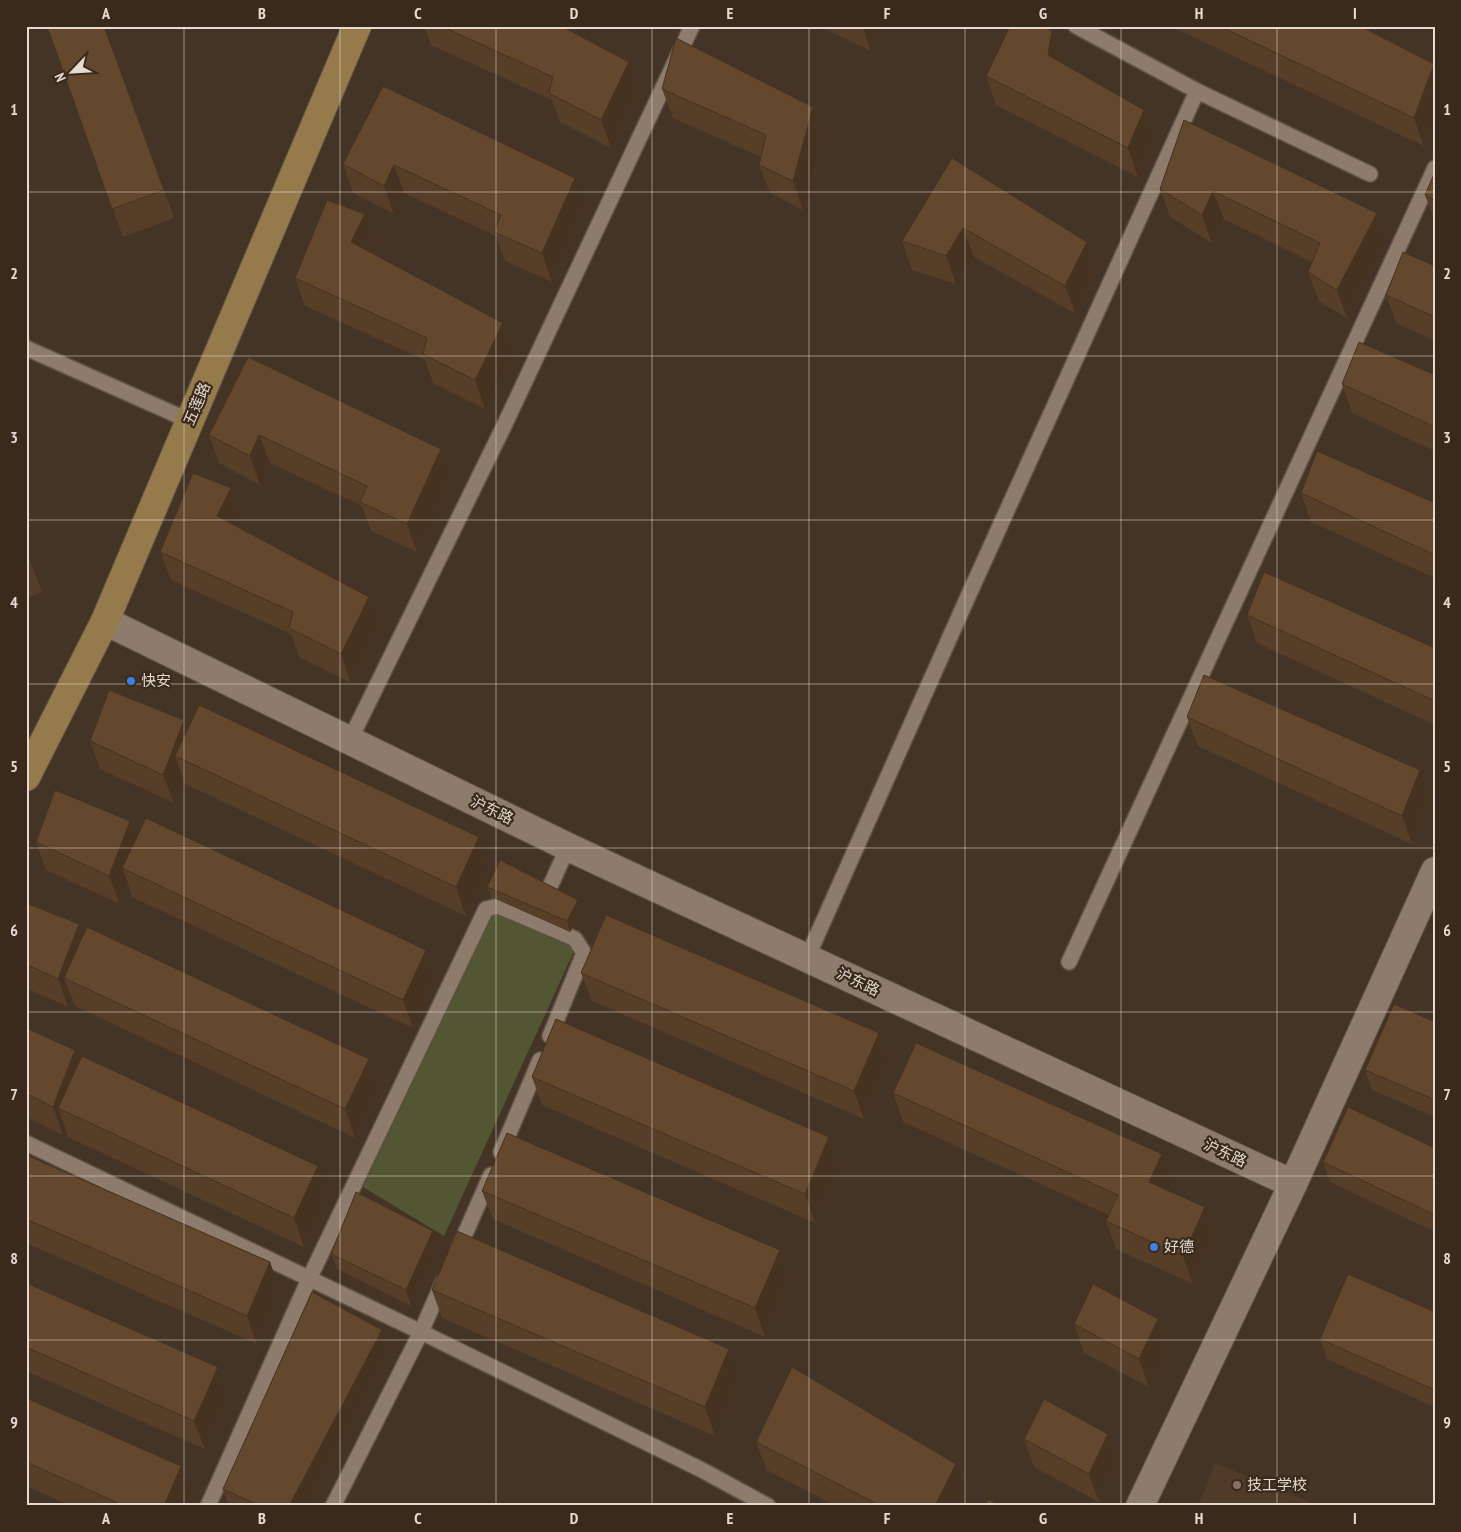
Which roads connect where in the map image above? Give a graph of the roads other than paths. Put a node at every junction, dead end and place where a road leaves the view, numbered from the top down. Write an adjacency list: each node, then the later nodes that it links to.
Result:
1 (357, 26): 8 (street, 五莲路)
2 (692, 26): 10 (lane)
3 (1076, 26): 4 (lane)
4 (1197, 91): 6 (lane); 15 (lane)
5 (1435, 168): 16 (lane)
6 (1370, 174)
7 (26, 348): 8 (lane)
8 (190, 421): 9 (street, 五莲路)
9 (105, 621): 10 (street, 沪东路); 11 (street, 五莲路)
10 (350, 740): 12 (street, 沪东路)
11 (26, 778)
12 (568, 847): 14 (lane); 15 (street, 沪东路)
13 (1435, 871): 18 (street)
14 (534, 922): 19 (lane); 20 (lane)
15 (807, 958): 18 (street, 沪东路)
16 (1069, 962)
17 (26, 1143): 19 (lane)
18 (1293, 1184): 24 (street)
19 (309, 1279): 20 (lane); 21 (lane)
20 (420, 1332): 22 (lane); 23 (lane)
21 (208, 1506)
22 (333, 1506)
23 (768, 1506)
24 (1140, 1506)

